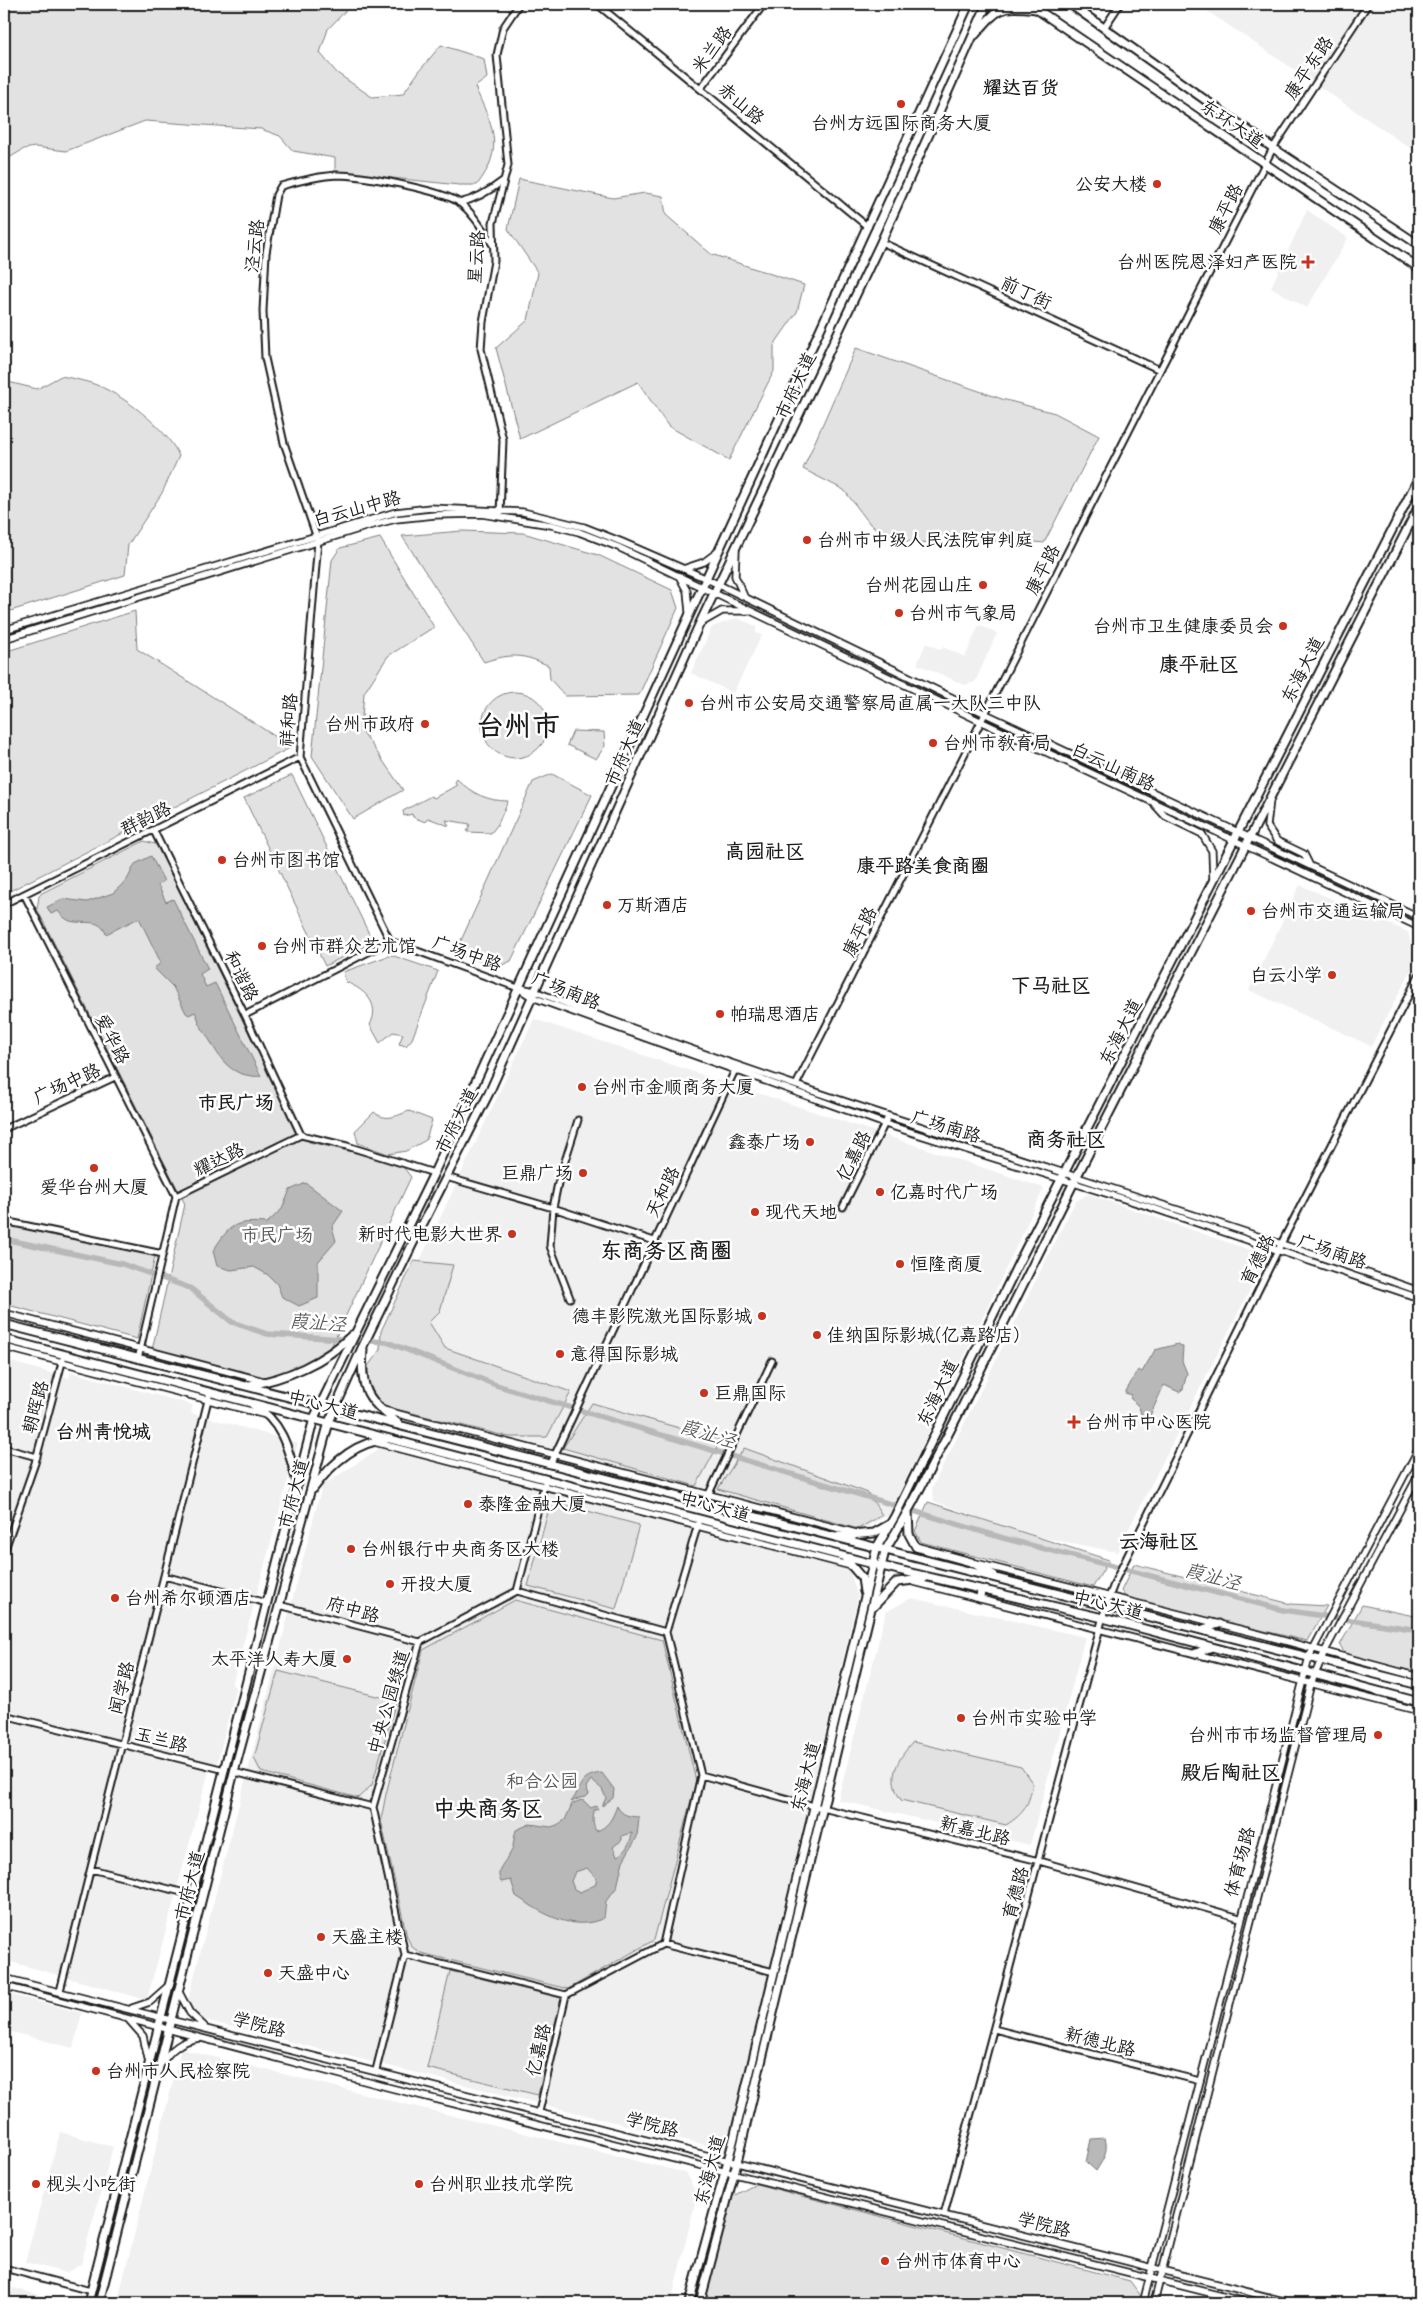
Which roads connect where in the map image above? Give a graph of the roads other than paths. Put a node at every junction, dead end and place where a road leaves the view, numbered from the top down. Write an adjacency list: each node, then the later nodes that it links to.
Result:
1 (519, 4): 16 (street, 星云路)
2 (597, 4): 13 (street, 赤山路)
3 (764, 4): 13 (street, 米兰路)
4 (968, 4): 18 (main road, 市府大道)
5 (987, 4): 12 (main road, 市府大道)
6 (1029, 4): 10 (main road, 东环大道)
7 (1070, 4): 11 (main road, 东环大道)
8 (1120, 4): 11 (street)
9 (1368, 4): 14 (street, 康平东路)
10 (1037, 10): 12 (main road); 15 (main road, 东环大道)
11 (1104, 28): 14 (main road, 东环大道)
12 (970, 40): 19 (main road, 市府大道)
13 (701, 88): 18 (street, 赤山路)
14 (1272, 148): 15 (street, 康平路); 21 (main road, 东环大道)
15 (1264, 164): 22 (main road, 东环大道); 23 (street, 康平路)
16 (504, 180): 17 (street); 20 (street, 星云路)
17 (459, 203): 20 (street, 泾云路); 28 (street, 泾云路)
18 (868, 226): 29 (main road, 市府大道)
19 (881, 242): 23 (street, 前丁街); 30 (main road, 市府大道)
20 (494, 245): 26 (street, 星云路)
21 (1419, 246)
22 (1419, 268)
23 (1160, 370): 43 (street, 康平路)
24 (1419, 477): 49 (main road, 东海大道)
25 (1419, 506): 46 (main road, 东海大道)
26 (500, 510): 27 (street, 星云路); 28 (main road, 白云山中路); 31 (main road, 白云山中路)
27 (499, 517): 28 (main road, 白云山中路); 32 (main road, 白云山中路)
28 (317, 538): 41 (main road, 白云山中路); 42 (main road, 白云山中路); 45 (street, 祥和路)
29 (721, 547): 31 (main road); 33 (main road, 市府大道)
30 (737, 547): 34 (main road, 市府大道); 37 (main road)
31 (683, 569): 33 (main road, 白云山中路)
32 (679, 576): 35 (main road, 白云山中路); 39 (main road)
33 (707, 579): 34 (main road, 白云山中路); 35 (main road, 市府大道)
34 (718, 585): 36 (main road, 市府大道); 37 (main road, 白云山南路)
35 (703, 587): 36 (main road, 白云山中路); 39 (main road, 市府大道)
36 (714, 592): 38 (main road, 白云山南路); 40 (main road, 市府大道)
37 (745, 598): 43 (main road, 白云山南路)
38 (753, 611): 40 (main road); 44 (main road, 白云山南路)
39 (689, 618): 61 (main road, 市府大道)
40 (698, 625): 62 (main road, 市府大道)
41 (4, 630)
42 (4, 639)
43 (986, 714): 44 (street, 康平路); 49 (main road, 白云山南路)
44 (982, 722): 47 (main road, 白云山南路); 66 (street, 康平路)
45 (300, 757): 48 (street, 群韵路); 59 (street, 祥和路)
46 (1270, 799): 50 (main road, 东海大道); 53 (main road)
47 (1152, 801): 51 (main road, 白云山南路); 54 (main road)
48 (154, 830): 55 (street, 群韵路); 63 (street, 和谐路)
49 (1238, 831): 50 (main road, 白云山南路); 51 (main road, 东海大道)
50 (1252, 837): 52 (main road, 东海大道); 53 (main road, 白云山南路)
51 (1234, 840): 52 (main road, 白云山南路); 54 (main road, 东海大道)
52 (1247, 846): 58 (main road, 白云山南路); 75 (main road, 东海大道)
53 (1309, 864): 57 (main road, 白云山南路)
54 (1213, 883): 74 (main road, 东海大道)
55 (24, 894): 56 (street, 群韵路); 65 (street, 爱华路)
56 (4, 904)
57 (1419, 917)
58 (1419, 927)
59 (390, 941): 61 (street, 广场中路); 63 (street)
60 (1419, 975): 81 (street, 育德路)
61 (518, 988): 62 (main road, 广场南路); 72 (main road, 市府大道)
62 (533, 994): 64 (main road, 广场南路); 73 (main road, 市府大道)
63 (245, 1015): 71 (street, 和谐路)
64 (736, 1068): 66 (main road, 广场南路); 69 (main road, 广场南路); 80 (street, 天和路)
65 (116, 1077): 70 (street, 广场中路); 76 (street, 爱华路)
66 (796, 1085): 67 (main road, 广场南路)
67 (888, 1117): 69 (street, 亿嘉路); 74 (main road, 广场南路)
68 (578, 1120): 78 (street)
69 (885, 1124): 74 (main road, 广场南路); 77 (street, 亿嘉路)
70 (4, 1128)
71 (301, 1135): 72 (street); 76 (street, 耀达路)
72 (434, 1173): 89 (main road, 市府大道)
73 (446, 1176): 78 (street); 91 (main road, 市府大道)
74 (1064, 1176): 75 (main road, 广场南路); 125 (main road, 东海大道)
75 (1075, 1179): 81 (main road, 广场南路); 82 (main road, 广场南路); 123 (main road, 东海大道)
76 (176, 1196): 83 (street)
77 (843, 1207)
78 (553, 1208): 80 (street); 85 (street)
79 (4, 1221): 83 (street)
80 (654, 1241): 113 (street, 天和路)
81 (1282, 1242): 82 (street, 育德路); 84 (main road, 广场南路)
82 (1279, 1250): 86 (main road, 广场南路); 144 (street, 育德路)
83 (163, 1254): 93 (street)
84 (1419, 1290)
85 (570, 1298)
86 (1419, 1298)
87 (4, 1313): 93 (main road)
88 (4, 1324): 95 (main road, 中心大道)
89 (357, 1329): 97 (main road); 102 (main road, 市府大道)
90 (4, 1339): 94 (main road, 中心大道)
91 (363, 1345): 103 (main road, 市府大道); 104 (main road)
92 (4, 1347): 94 (main road)
93 (140, 1349): 95 (street); 97 (main road)
94 (63, 1359): 99 (main road, 中心大道); 100 (main road); 114 (street, 朝晖路)
95 (138, 1359): 98 (main road, 中心大道)
96 (772, 1361): 121 (street)
97 (268, 1382): 98 (main road)
98 (244, 1386): 102 (main road, 中心大道)
99 (210, 1392): 100 (street, 闻学路); 101 (main road, 中心大道)
100 (208, 1400): 105 (main road); 136 (street, 闻学路)
101 (242, 1400): 105 (main road); 106 (main road, 中心大道)
102 (320, 1404): 103 (main road, 中心大道); 106 (main road, 市府大道)
103 (336, 1408): 107 (main road, 市府大道); 108 (main road, 中心大道)
104 (379, 1408): 108 (main road); 113 (main road)
105 (269, 1415): 118 (main road)
106 (314, 1418): 107 (main road, 中心大道); 118 (main road, 市府大道)
107 (329, 1422): 109 (main road, 中心大道); 120 (main road, 市府大道)
108 (403, 1427): 115 (main road, 中心大道)
109 (393, 1439): 110 (main road); 117 (main road, 中心大道)
110 (374, 1442): 119 (main road); 120 (main road)
111 (4, 1448): 114 (street)
112 (1419, 1448): 156 (main road, 体育场路)
113 (555, 1454): 115 (street, 天和路); 121 (main road)
114 (37, 1457): 130 (street, 朝晖路)
115 (550, 1465): 122 (main road, 中心大道)
116 (1419, 1474): 157 (main road)
117 (546, 1478): 119 (street); 124 (main road, 中心大道)
118 (297, 1484): 143 (main road, 市府大道)
119 (544, 1486): 124 (main road); 141 (street)
120 (310, 1493): 146 (main road, 市府大道)
121 (709, 1493): 122 (street); 126 (main road)
122 (704, 1504): 127 (main road, 中心大道)
123 (908, 1511): 129 (main road, 东海大道); 132 (main road)
124 (699, 1522): 131 (main road, 中心大道); 134 (main road); 152 (street)
125 (891, 1524): 126 (main road); 128 (main road, 东海大道)
126 (858, 1534): 127 (main road)
127 (834, 1537): 128 (main road, 中心大道)
128 (877, 1547): 129 (main road, 中心大道); 133 (main road, 东海大道)
129 (885, 1550): 135 (main road, 东海大道); 138 (main road, 中心大道)
130 (4, 1552)
131 (844, 1556): 133 (main road, 中心大道); 134 (main road)
132 (971, 1562): 138 (main road); 144 (main road)
133 (873, 1564): 135 (main road, 中心大道); 145 (main road, 东海大道)
134 (852, 1566): 145 (main road)
135 (881, 1566): 137 (main road, 中心大道); 147 (main road, 东海大道)
136 (164, 1576): 143 (street); 167 (street, 闻学路)
137 (935, 1579): 139 (main road); 140 (main road, 中心大道)
138 (1000, 1579): 144 (main road, 中心大道)
139 (907, 1580): 142 (main road); 147 (main road)
140 (982, 1590): 142 (main road); 148 (main road, 中心大道)
141 (517, 1591): 152 (street); 153 (street, 中央公园绿道)
142 (980, 1598): 150 (main road)
143 (267, 1602): 168 (main road, 市府大道)
144 (1107, 1602): 148 (street, 育德路); 149 (main road); 151 (main road, 中心大道)
145 (863, 1603): 171 (main road, 东海大道)
146 (279, 1605): 153 (street, 府中路); 169 (main road, 市府大道)
147 (871, 1609): 173 (main road, 东海大道)
148 (1103, 1618): 150 (street, 育德路); 154 (main road, 中心大道)
149 (1219, 1624): 151 (main road); 156 (main road)
150 (1100, 1629): 155 (main road); 174 (street, 育德路)
151 (1201, 1630): 156 (main road, 中心大道)
152 (666, 1632): 170 (street)
153 (420, 1642): 172 (street, 中央公园绿道)
154 (1212, 1647): 155 (main road); 158 (main road, 中心大道)
155 (1196, 1653): 161 (main road)
156 (1310, 1653): 157 (main road, 中心大道); 158 (main road, 体育场路)
157 (1322, 1656): 159 (main road); 160 (main road); 163 (main road, 中心大道)
158 (1304, 1672): 159 (main road, 中心大道); 161 (main road, 体育场路)
159 (1315, 1674): 162 (main road); 164 (main road, 中心大道)
160 (1419, 1677)
161 (1302, 1681): 162 (main road); 177 (main road, 体育场路)
162 (1311, 1684): 165 (main road); 208 (main road)
163 (1419, 1685)
164 (1419, 1702)
165 (1419, 1712)
166 (4, 1715): 167 (street, 玉兰路)
167 (122, 1744): 168 (street, 玉兰路); 175 (street, 闻学路)
168 (225, 1770): 176 (main road, 市府大道)
169 (234, 1772): 172 (street); 185 (main road, 市府大道)
170 (701, 1775): 171 (street, 新嘉北路); 178 (street)
171 (814, 1806): 173 (street, 新嘉北路); 180 (main road, 东海大道)
172 (373, 1808): 179 (street, 中央公园绿道)
173 (823, 1808): 174 (street, 新嘉北路); 202 (main road, 东海大道)
174 (1039, 1861): 177 (street, 新嘉北路); 194 (street, 育德路)
175 (91, 1869): 176 (street); 184 (street, 闻学路)
176 (193, 1895): 182 (main road, 市府大道)
177 (1240, 1918): 199 (main road, 体育场路)
178 (662, 1944): 180 (street); 186 (street)
179 (405, 1955): 186 (street); 198 (street)
180 (774, 1972): 201 (main road, 东海大道)
181 (4, 1978): 184 (main road, 学院路)
182 (171, 1982): 187 (main road); 189 (main road, 市府大道)
183 (4, 1986): 188 (main road, 学院路)
184 (60, 1991): 187 (main road, 学院路)
185 (179, 1992): 190 (main road, 市府大道); 192 (main road)
186 (566, 1995): 200 (street, 亿嘉路)
187 (130, 2009): 189 (main road, 学院路)
188 (124, 2016): 191 (main road, 学院路); 197 (main road)
189 (163, 2016): 190 (main road, 学院路); 191 (main road, 市府大道)
190 (172, 2018): 192 (main road, 学院路); 193 (main road, 市府大道)
191 (160, 2026): 193 (main road, 学院路); 197 (main road, 市府大道)
192 (205, 2027): 198 (main road, 学院路)
193 (169, 2028): 195 (main road, 学院路); 196 (main road, 市府大道)
194 (994, 2029): 199 (street, 新德北路); 205 (street, 育德路)
195 (209, 2039): 196 (main road); 203 (main road, 学院路)
196 (160, 2065): 214 (main road, 市府大道)
197 (149, 2068): 212 (main road, 市府大道)
198 (376, 2070): 200 (main road, 学院路)
199 (1200, 2081): 207 (main road, 体育场路)
200 (539, 2112): 201 (main road, 学院路)
201 (729, 2160): 202 (main road, 学院路); 203 (main road, 东海大道)
202 (737, 2162): 204 (main road, 东海大道); 205 (main road, 学院路)
203 (726, 2171): 204 (main road, 学院路); 215 (main road, 东海大道)
204 (734, 2173): 209 (main road, 学院路); 216 (main road, 东海大道)
205 (944, 2215): 207 (main road, 学院路)
206 (4, 2268): 212 (street)
207 (1152, 2268): 208 (main road, 学院路); 209 (main road, 体育场路)
208 (1163, 2270): 211 (main road); 220 (main road, 学院路)
209 (1150, 2278): 211 (main road, 学院路); 217 (main road, 体育场路)
210 (1419, 2279): 221 (street)
211 (1160, 2281): 218 (main road); 219 (main road, 学院路)
212 (92, 2290): 213 (main road, 市府大道)
213 (88, 2303)
214 (99, 2303)
215 (689, 2303)
216 (700, 2303)
217 (1143, 2303)
218 (1154, 2303)
219 (1250, 2303)
220 (1292, 2303)
221 (1414, 2303)

